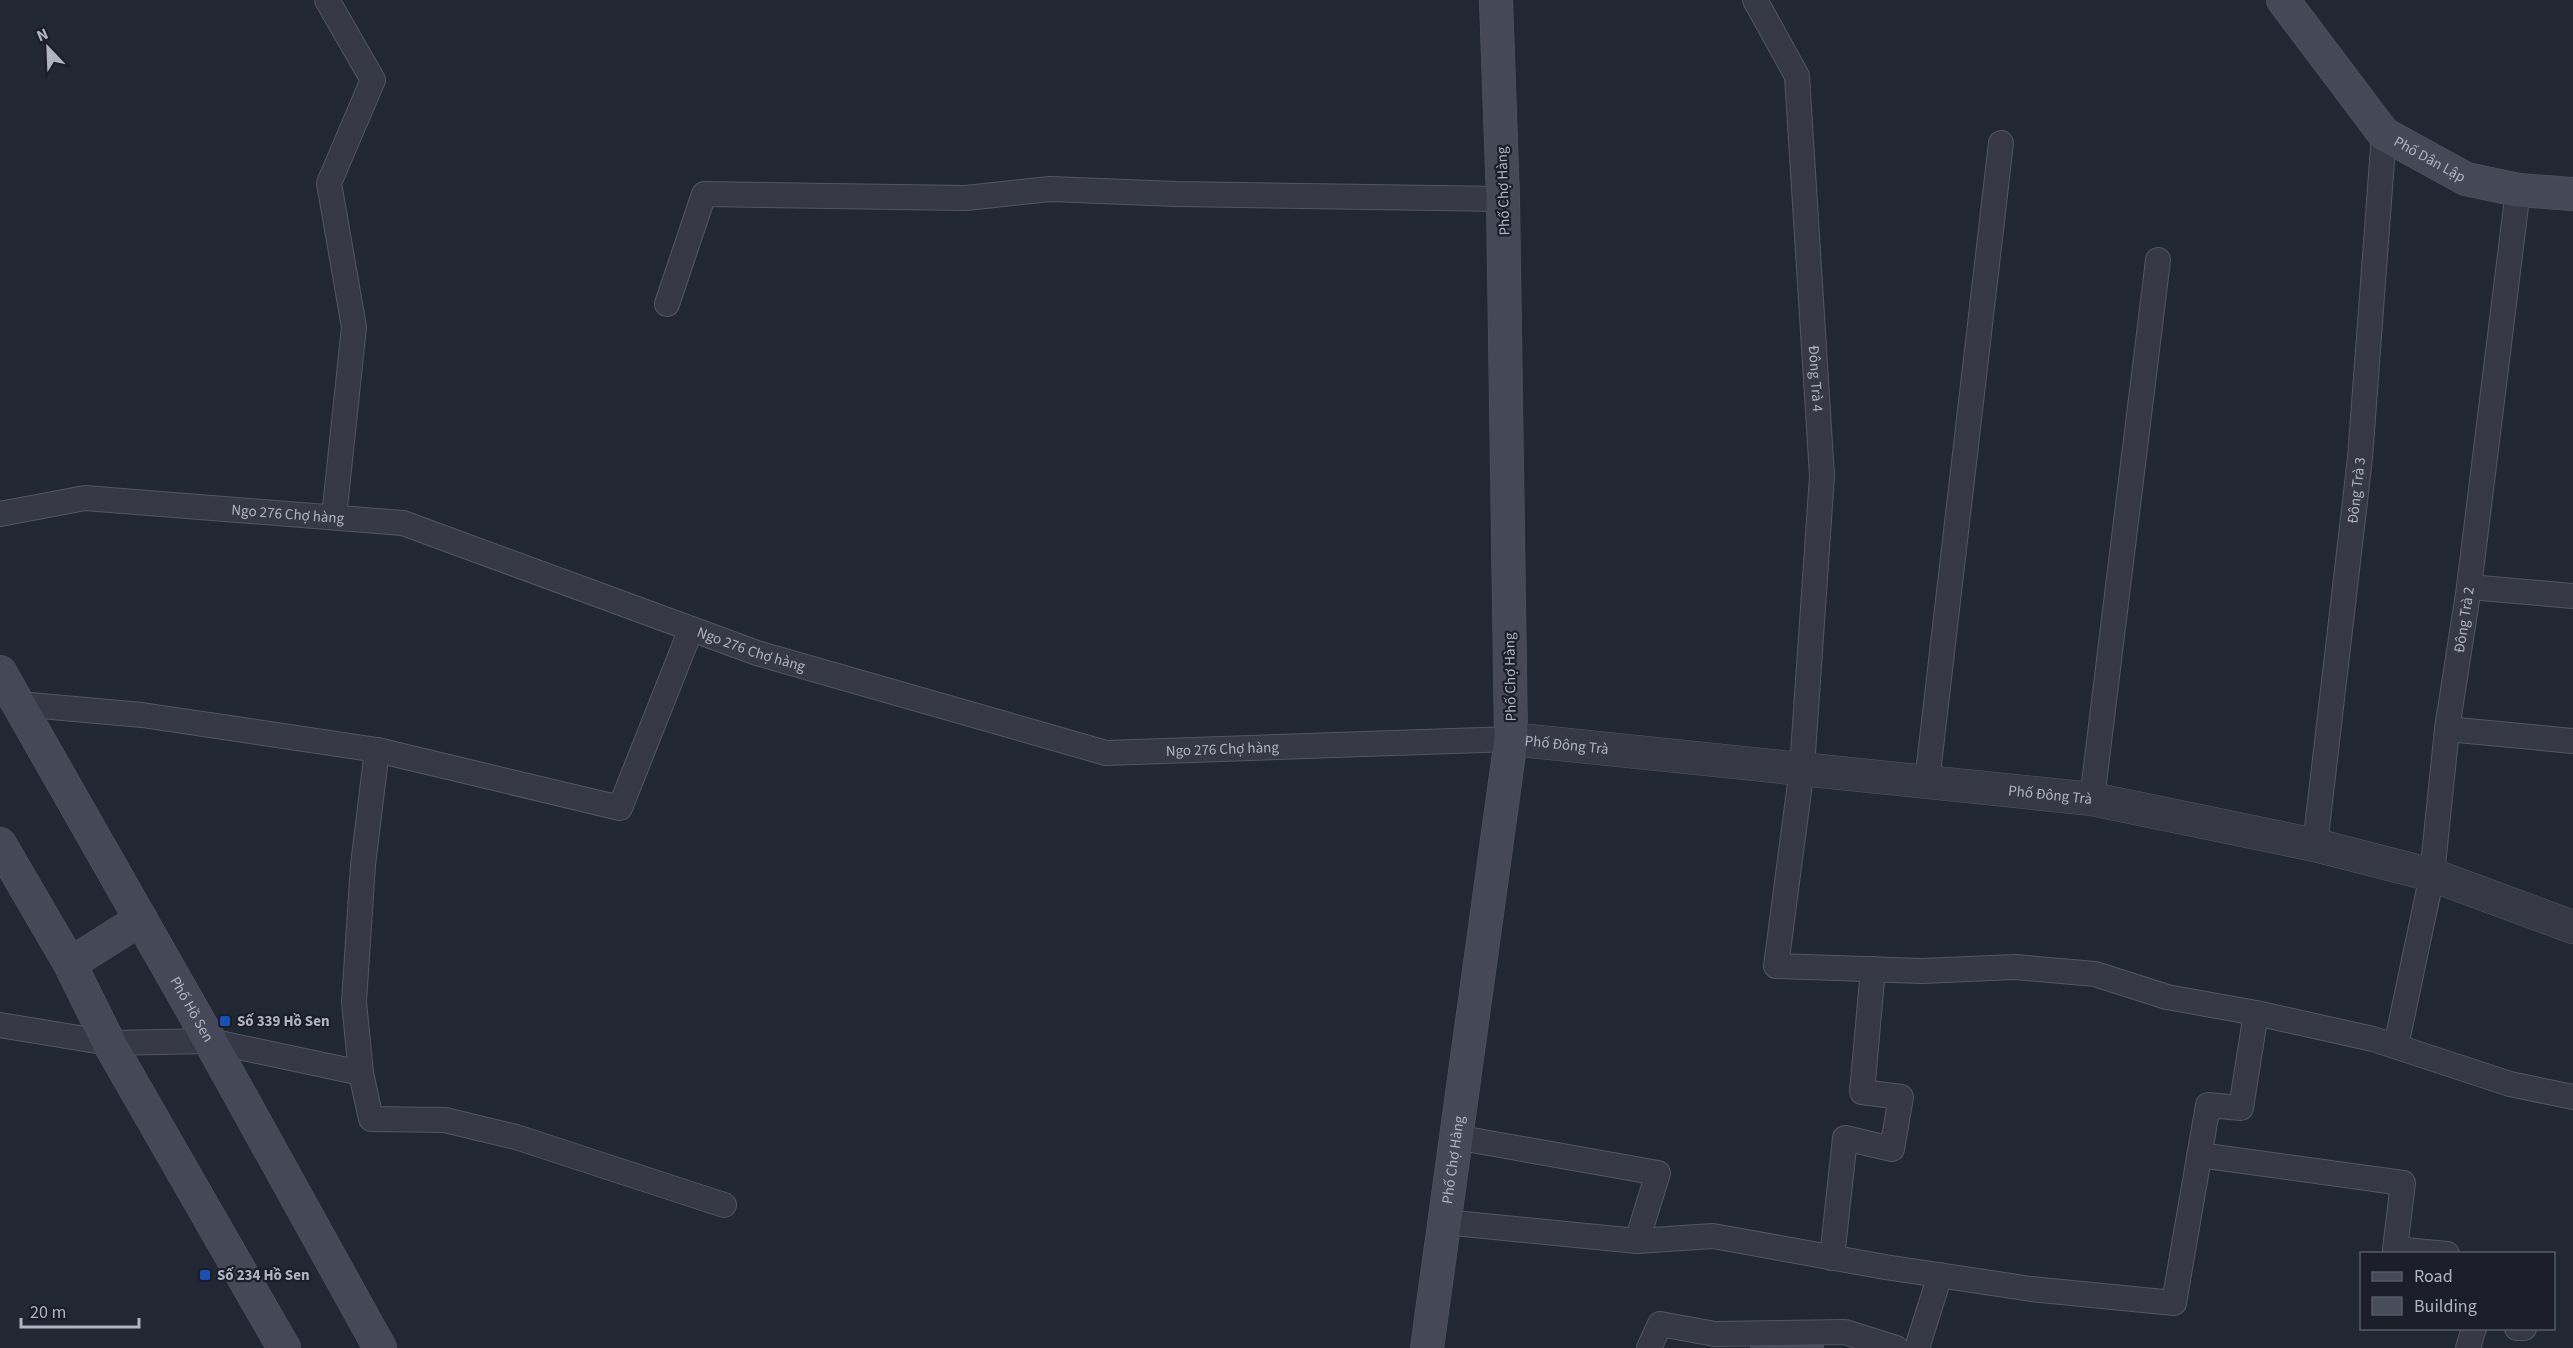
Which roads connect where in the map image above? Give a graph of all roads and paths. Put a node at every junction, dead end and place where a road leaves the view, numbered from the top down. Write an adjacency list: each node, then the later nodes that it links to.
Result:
1 (327, 0): 13 (lane)
2 (1496, 0): 9 (street, Phố Chợ Hàng)
3 (1755, 0): 23 (lane, Đông Trà 4)
4 (2283, 0): 5 (street, Phố Dân Lập)
5 (2384, 134): 7 (street, Phố Dân Lập); 27 (lane, Đông Trà 3)
6 (2001, 143): 24 (lane)
7 (2518, 190): 8 (street, Phố Dân Lập); 14 (lane, Đông Trà 2)
8 (2573, 194)
9 (1503, 199): 11 (lane); 20 (street, Phố Chợ Hàng)
10 (2158, 260): 25 (lane)
11 (667, 304)
12 (0, 514): 13 (lane, Ngo 276 Chợ hàng)
13 (334, 517): 16 (lane, Ngo 276 Chợ hàng)
14 (2469, 587): 15 (lane); 19 (lane, Đông Trà 2)
15 (2573, 596)
16 (691, 629): 20 (lane, Ngo 276 Chợ hàng); 22 (lane)
17 (0, 672): 18 (street, Phố Hồ Sen)
18 (19, 704): 22 (lane); 29 (street, Phố Hồ Sen)
19 (2447, 729): 21 (lane); 28 (lane, Đông Trà 2)
20 (1511, 739): 23 (street, Phố Đông Trà); 40 (street, Phố Chợ Hàng)
21 (2573, 741)
22 (377, 750): 38 (lane)
23 (1802, 768): 24 (street, Phố Đông Trà); 32 (lane, Đông Trà 4)
24 (1927, 782): 25 (street, Phố Đông Trà)
25 (2092, 799): 27 (street, Phố Đông Trà)
26 (0, 844): 31 (street)
27 (2315, 845): 28 (street, Phố Đông Trà)
28 (2432, 874): 30 (street, Phố Đông Trà); 37 (lane, Đông Trà 2)
29 (141, 919): 31 (street); 35 (street, Phố Hồ Sen)
30 (2573, 927)
31 (70, 964): 36 (street)
32 (1873, 969): 33 (lane); 46 (lane)
33 (2256, 1013): 37 (lane); 41 (lane)
34 (0, 1025): 36 (lane)
35 (210, 1041): 36 (lane); 38 (lane); 50 (street, Phố Hồ Sen)
36 (109, 1043): 49 (street)
37 (2396, 1046): 39 (lane)
38 (361, 1073): 42 (lane)
39 (2573, 1097)
40 (1455, 1137): 43 (street, Phố Chợ Hàng); 44 (lane)
41 (2199, 1155): 45 (lane); 47 (lane)
42 (724, 1205)
43 (1444, 1222): 44 (lane); 51 (street, Phố Chợ Hàng)
44 (1637, 1241): 46 (lane)
45 (2426, 1252)
46 (1832, 1258): 47 (lane)
47 (1940, 1275): 54 (lane)
48 (2474, 1330): 55 (lane)
49 (284, 1348)
50 (380, 1348)
51 (1427, 1348)
52 (1649, 1348): 53 (lane)
53 (1896, 1348)
54 (1917, 1348)
55 (2468, 1348)

